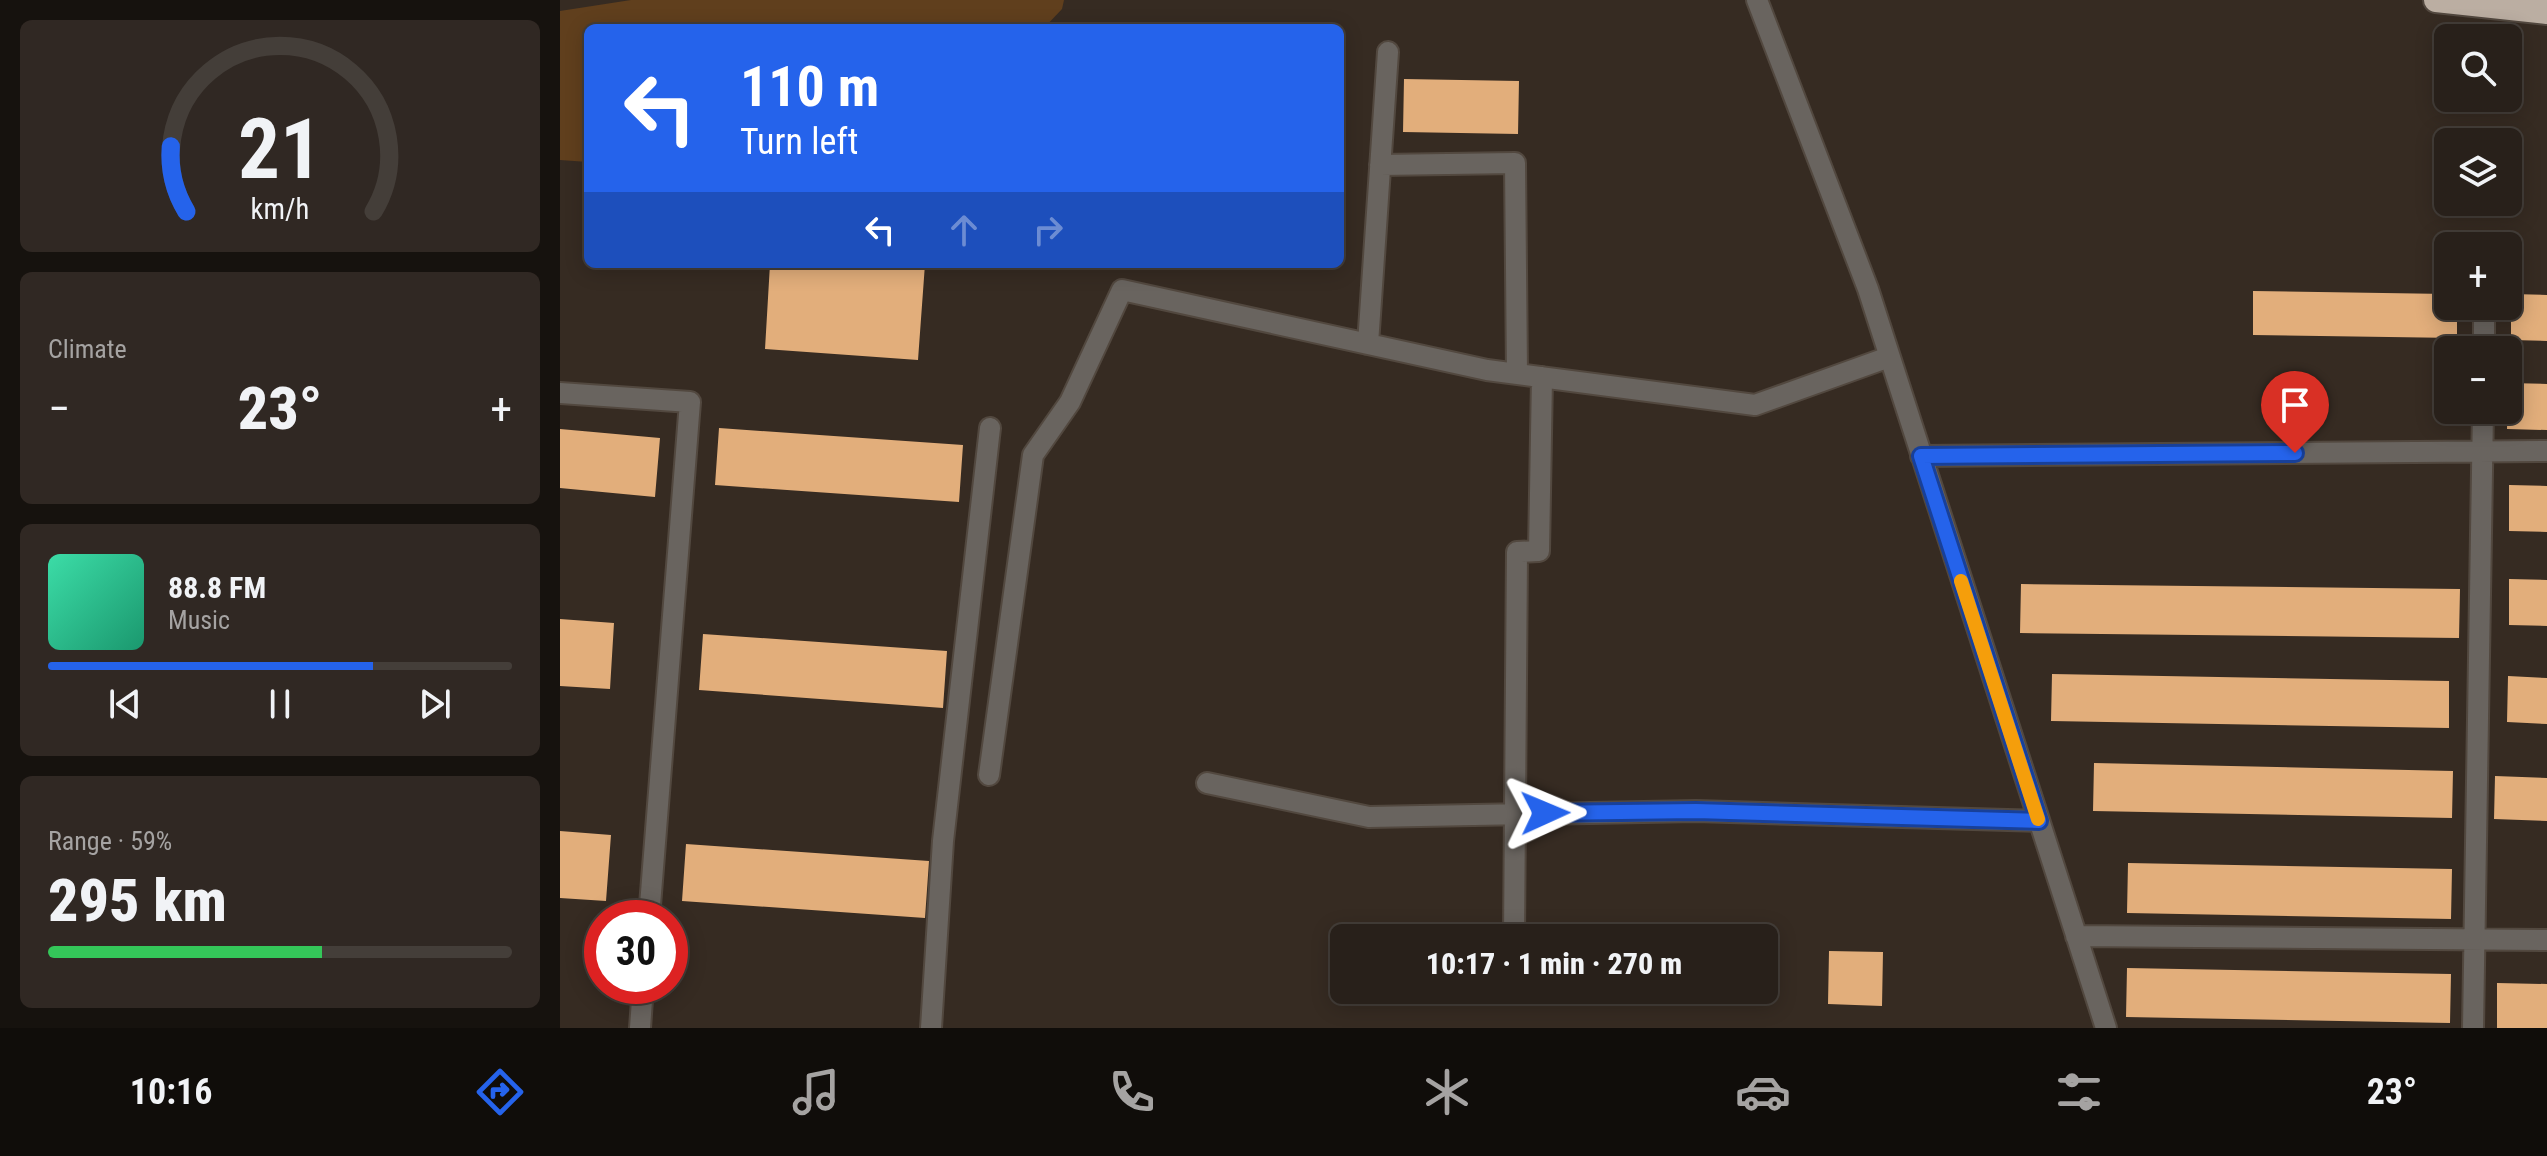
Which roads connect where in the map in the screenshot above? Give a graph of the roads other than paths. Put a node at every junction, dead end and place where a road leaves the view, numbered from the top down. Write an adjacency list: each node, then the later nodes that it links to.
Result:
1 (1757, 0): 7 (street)
2 (2436, 0): 3 (highway)
3 (2547, 12)
4 (1388, 52): 5 (street)
5 (1380, 165): 6 (street); 8 (street)
6 (1368, 344): 8 (street); 16 (street)
7 (1889, 357): 9 (street); 15 (street)
8 (1517, 374): 9 (street)
9 (1542, 377): 18 (street)
10 (560, 393): 20 (street)
11 (2483, 424): 14 (street)
12 (990, 428): 27 (street)
13 (2547, 451): 14 (street)
14 (2482, 452): 15 (street); 23 (street)
15 (1921, 456): 19 (street)
16 (989, 775)
17 (1207, 783): 18 (street)
18 (1515, 814): 19 (street); 21 (street)
19 (2039, 821): 22 (street)
20 (650, 900)
21 (1514, 924)
22 (2076, 936): 23 (street); 28 (street)
23 (2474, 939): 24 (street); 29 (street)
24 (2547, 940)
25 (642, 1004): 26 (street)
26 (640, 1028)
27 (931, 1028)
28 (2106, 1028)
29 (2473, 1028)

